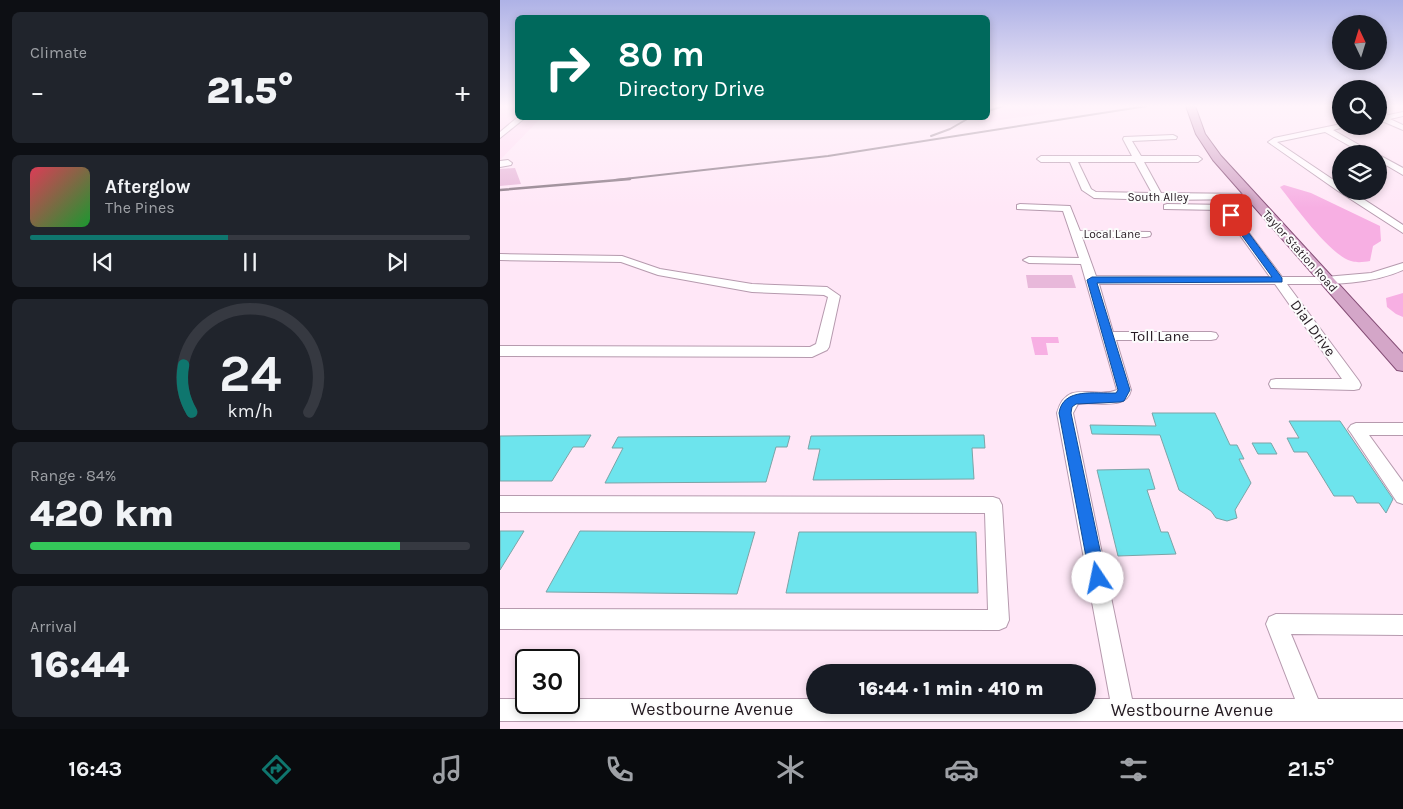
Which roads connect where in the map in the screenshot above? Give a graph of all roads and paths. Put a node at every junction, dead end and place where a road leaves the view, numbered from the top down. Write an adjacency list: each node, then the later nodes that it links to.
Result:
1 (1127, 140): 4 (street)
2 (1204, 140): 12 (main road, Taylor Station Road)
3 (1274, 140): 10 (street)
4 (1138, 159): 5 (street); 7 (street); 11 (street)
5 (1198, 159)
6 (1041, 160): 7 (street)
7 (1074, 160): 11 (street, South Alley)
8 (1387, 163): 9 (street)
9 (1403, 172)
10 (1332, 183)
11 (1159, 197): 12 (street, South Alley)
12 (1251, 198): 25 (main road, Taylor Station Road)
13 (1358, 200): 16 (street)
14 (1020, 207): 17 (street)
15 (1167, 207): 24 (street, Dial Drive)
16 (1403, 230)
17 (1077, 234): 18 (street, Local Lane); 21 (street)
18 (1146, 234)
19 (500, 257): 28 (street)
20 (1029, 260): 21 (street)
21 (1086, 261): 23 (street)
22 (1403, 266): 25 (street)
23 (1092, 280): 24 (street); 26 (street)
24 (1278, 280): 25 (street); 30 (street, Dial Drive)
25 (1326, 280): 29 (main road, Taylor Station Road)
26 (1108, 336): 27 (street, Toll Lane); 37 (street)
27 (1211, 336)
28 (500, 351)
29 (1403, 365)
30 (1276, 384)
31 (1403, 429): 32 (street)
32 (1403, 496)
33 (500, 504): 34 (street)
34 (500, 619)
35 (1403, 625): 38 (street)
36 (500, 710): 37 (street, Westbourne Avenue)
37 (1123, 710): 38 (street, Westbourne Avenue)
38 (1311, 710): 39 (street, Westbourne Avenue)
39 (1403, 710)

